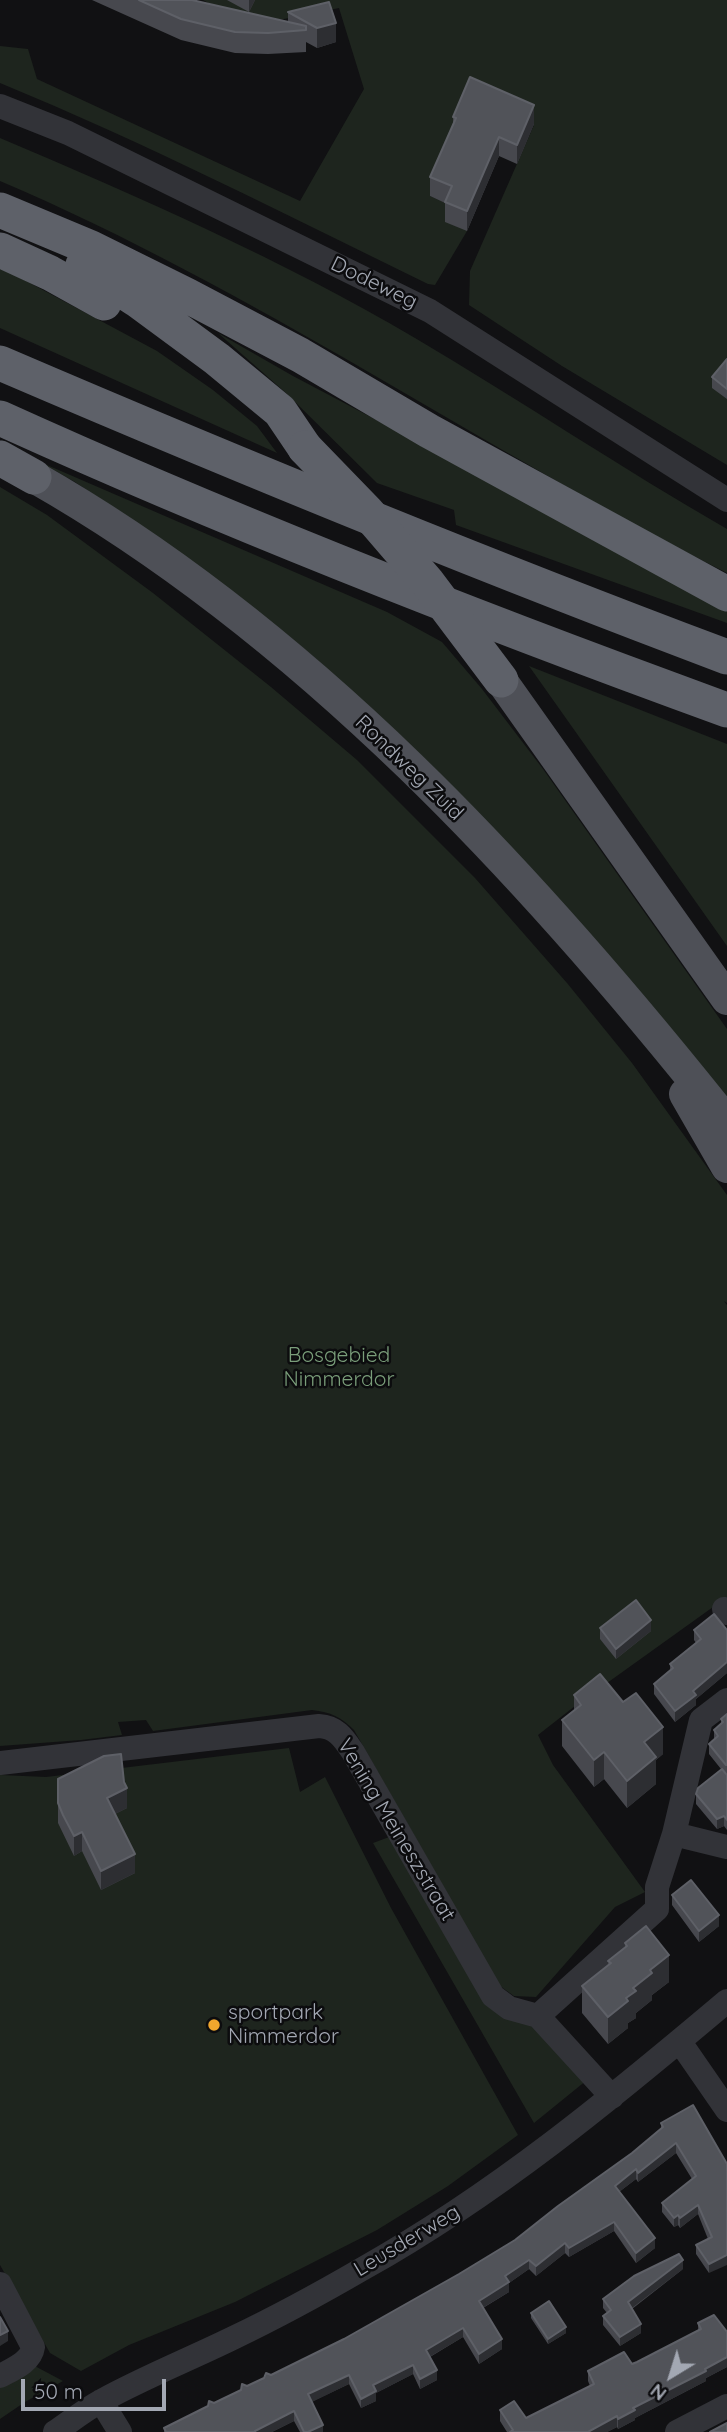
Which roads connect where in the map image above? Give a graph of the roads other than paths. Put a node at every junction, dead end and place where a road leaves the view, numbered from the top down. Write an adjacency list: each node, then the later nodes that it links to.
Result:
1 (0, 106): 10 (street, Dodeweg)
2 (0, 210): 11 (highway)
3 (0, 221): 7 (highway)
4 (0, 250): 7 (highway)
5 (0, 363): 12 (highway)
6 (0, 418): 14 (highway)
7 (305, 448): 13 (highway, bridge)
8 (0, 458): 9 (highway)
9 (34, 477): 16 (main road, Rondweg Zuid)
10 (727, 500)
11 (727, 594)
12 (727, 657)
13 (500, 680): 15 (main road)
14 (727, 710)
15 (727, 999)
16 (647, 1026): 17 (main road, Rondweg Zuid); 18 (main road)
17 (727, 1122)
18 (727, 1167)
19 (727, 1700): 21 (street)
20 (0, 1763): 24 (street, Vening Meineszstraat)
21 (674, 1834): 22 (street); 24 (street)
22 (727, 1847)
23 (727, 2001): 25 (street, Leusderweg)
24 (538, 2017): 26 (street, Vening Meineszstraat)
25 (680, 2042): 26 (street, Leusderweg); 27 (street)
26 (605, 2088): 30 (street, Leusderweg)
27 (727, 2110)
28 (0, 2284): 29 (street)
29 (0, 2376)
30 (101, 2401): 32 (street, Leusderweg); 33 (street)
31 (727, 2406): 34 (street)
32 (55, 2432)
33 (120, 2432)
34 (677, 2432)

